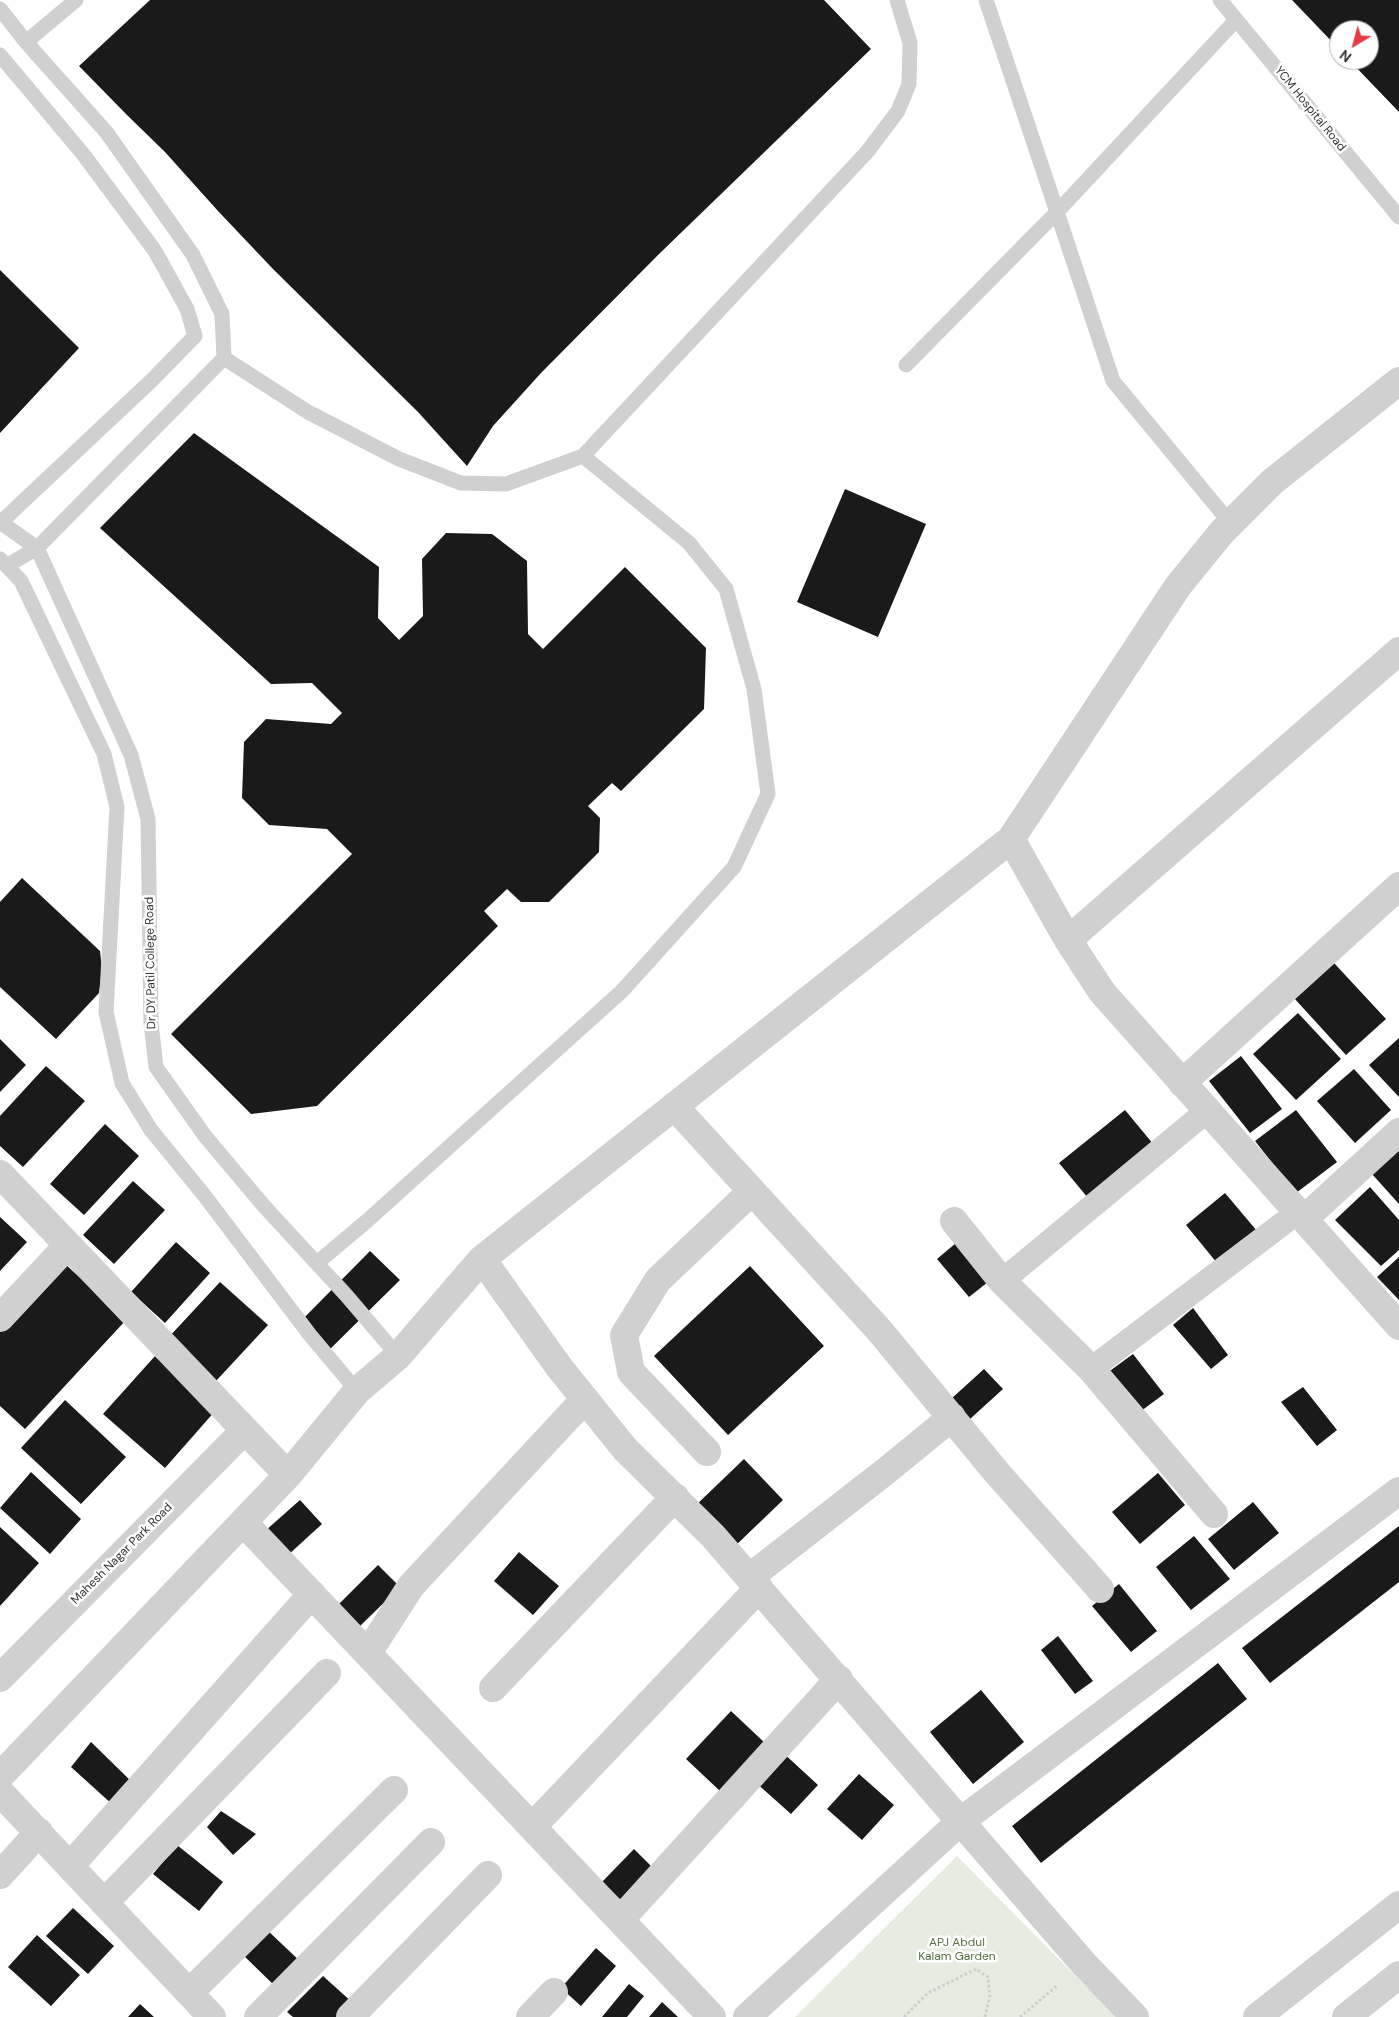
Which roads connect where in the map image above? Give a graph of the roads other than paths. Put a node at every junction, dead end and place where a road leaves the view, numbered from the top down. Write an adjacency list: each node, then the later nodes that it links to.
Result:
1 (76, 0): 7 (lane)
2 (897, 0): 14 (lane)
3 (986, 0): 10 (lane)
4 (1220, 0): 6 (lane, YCM Hospital Road)
5 (0, 9): 7 (lane)
6 (1236, 20): 9 (lane, YCM Hospital Road); 10 (lane)
7 (26, 42): 11 (lane)
8 (0, 55): 15 (lane)
9 (1397, 210)
10 (1057, 212): 12 (lane); 16 (lane)
11 (224, 358): 14 (lane); 17 (lane)
12 (906, 365)
13 (1399, 381): 16 (street)
14 (583, 456): 33 (lane)
15 (0, 523): 17 (lane)
16 (1231, 524): 20 (street)
17 (37, 548): 18 (lane); 33 (lane, Dr DY Patil College Road)
18 (4, 562): 39 (lane)
19 (1399, 651): 22 (street)
20 (1011, 839): 22 (street); 24 (street)
21 (1399, 886): 23 (street)
22 (1068, 940): 23 (street)
23 (1182, 1083): 25 (street)
24 (674, 1106): 28 (street); 32 (street)
25 (1207, 1111): 29 (street); 34 (street)
26 (1399, 1132): 29 (street)
27 (0, 1174): 31 (street)
28 (752, 1191): 41 (street); 43 (street)
29 (1301, 1216): 36 (street); 38 (street)
30 (954, 1221): 34 (street)
31 (68, 1245): 35 (street); 42 (street)
32 (482, 1260): 37 (street); 40 (street)
33 (316, 1263): 37 (lane, Dr DY Patil College Road)
34 (1002, 1281): 38 (street)
35 (0, 1318)
36 (1399, 1326)
37 (398, 1356): 39 (street)
38 (1091, 1369): 47 (street)
39 (357, 1391): 44 (street)
40 (585, 1399): 46 (street); 52 (street)
41 (952, 1417): 49 (street); 50 (street)
42 (245, 1430): 44 (street); 54 (street, Mahesh Nagar Park Road)
43 (707, 1452)
44 (288, 1475): 48 (street)
45 (1399, 1491): 60 (street)
46 (675, 1498): 49 (street); 56 (street)
47 (1214, 1514)
48 (243, 1522): 51 (street); 57 (street)
49 (754, 1582): 55 (street); 61 (street)
50 (1100, 1589)
51 (312, 1594): 52 (street); 64 (street)
52 (368, 1653): 61 (street)
53 (327, 1673): 67 (street)
54 (0, 1678)
55 (839, 1679): 60 (street); 69 (street)
56 (493, 1688)
57 (0, 1776)
58 (394, 1790): 72 (street)
59 (0, 1792): 62 (street)
60 (961, 1821): 78 (street); 79 (street)
61 (532, 1826): 69 (street)
62 (38, 1832): 64 (street); 65 (street)
63 (432, 1842): 74 (street)
64 (70, 1866): 67 (street)
65 (0, 1875)
66 (488, 1875): 75 (street)
67 (104, 1903): 72 (street)
68 (1399, 1905): 80 (street)
69 (620, 1920): 77 (street)
70 (1399, 1975): 81 (street)
71 (554, 1992): 76 (street)
72 (189, 1993): 73 (street)
73 (212, 2017)
74 (258, 2017)
75 (350, 2017)
76 (530, 2017)
77 (712, 2017)
78 (746, 2017)
79 (1135, 2017)
80 (1257, 2017)
81 (1346, 2017)

